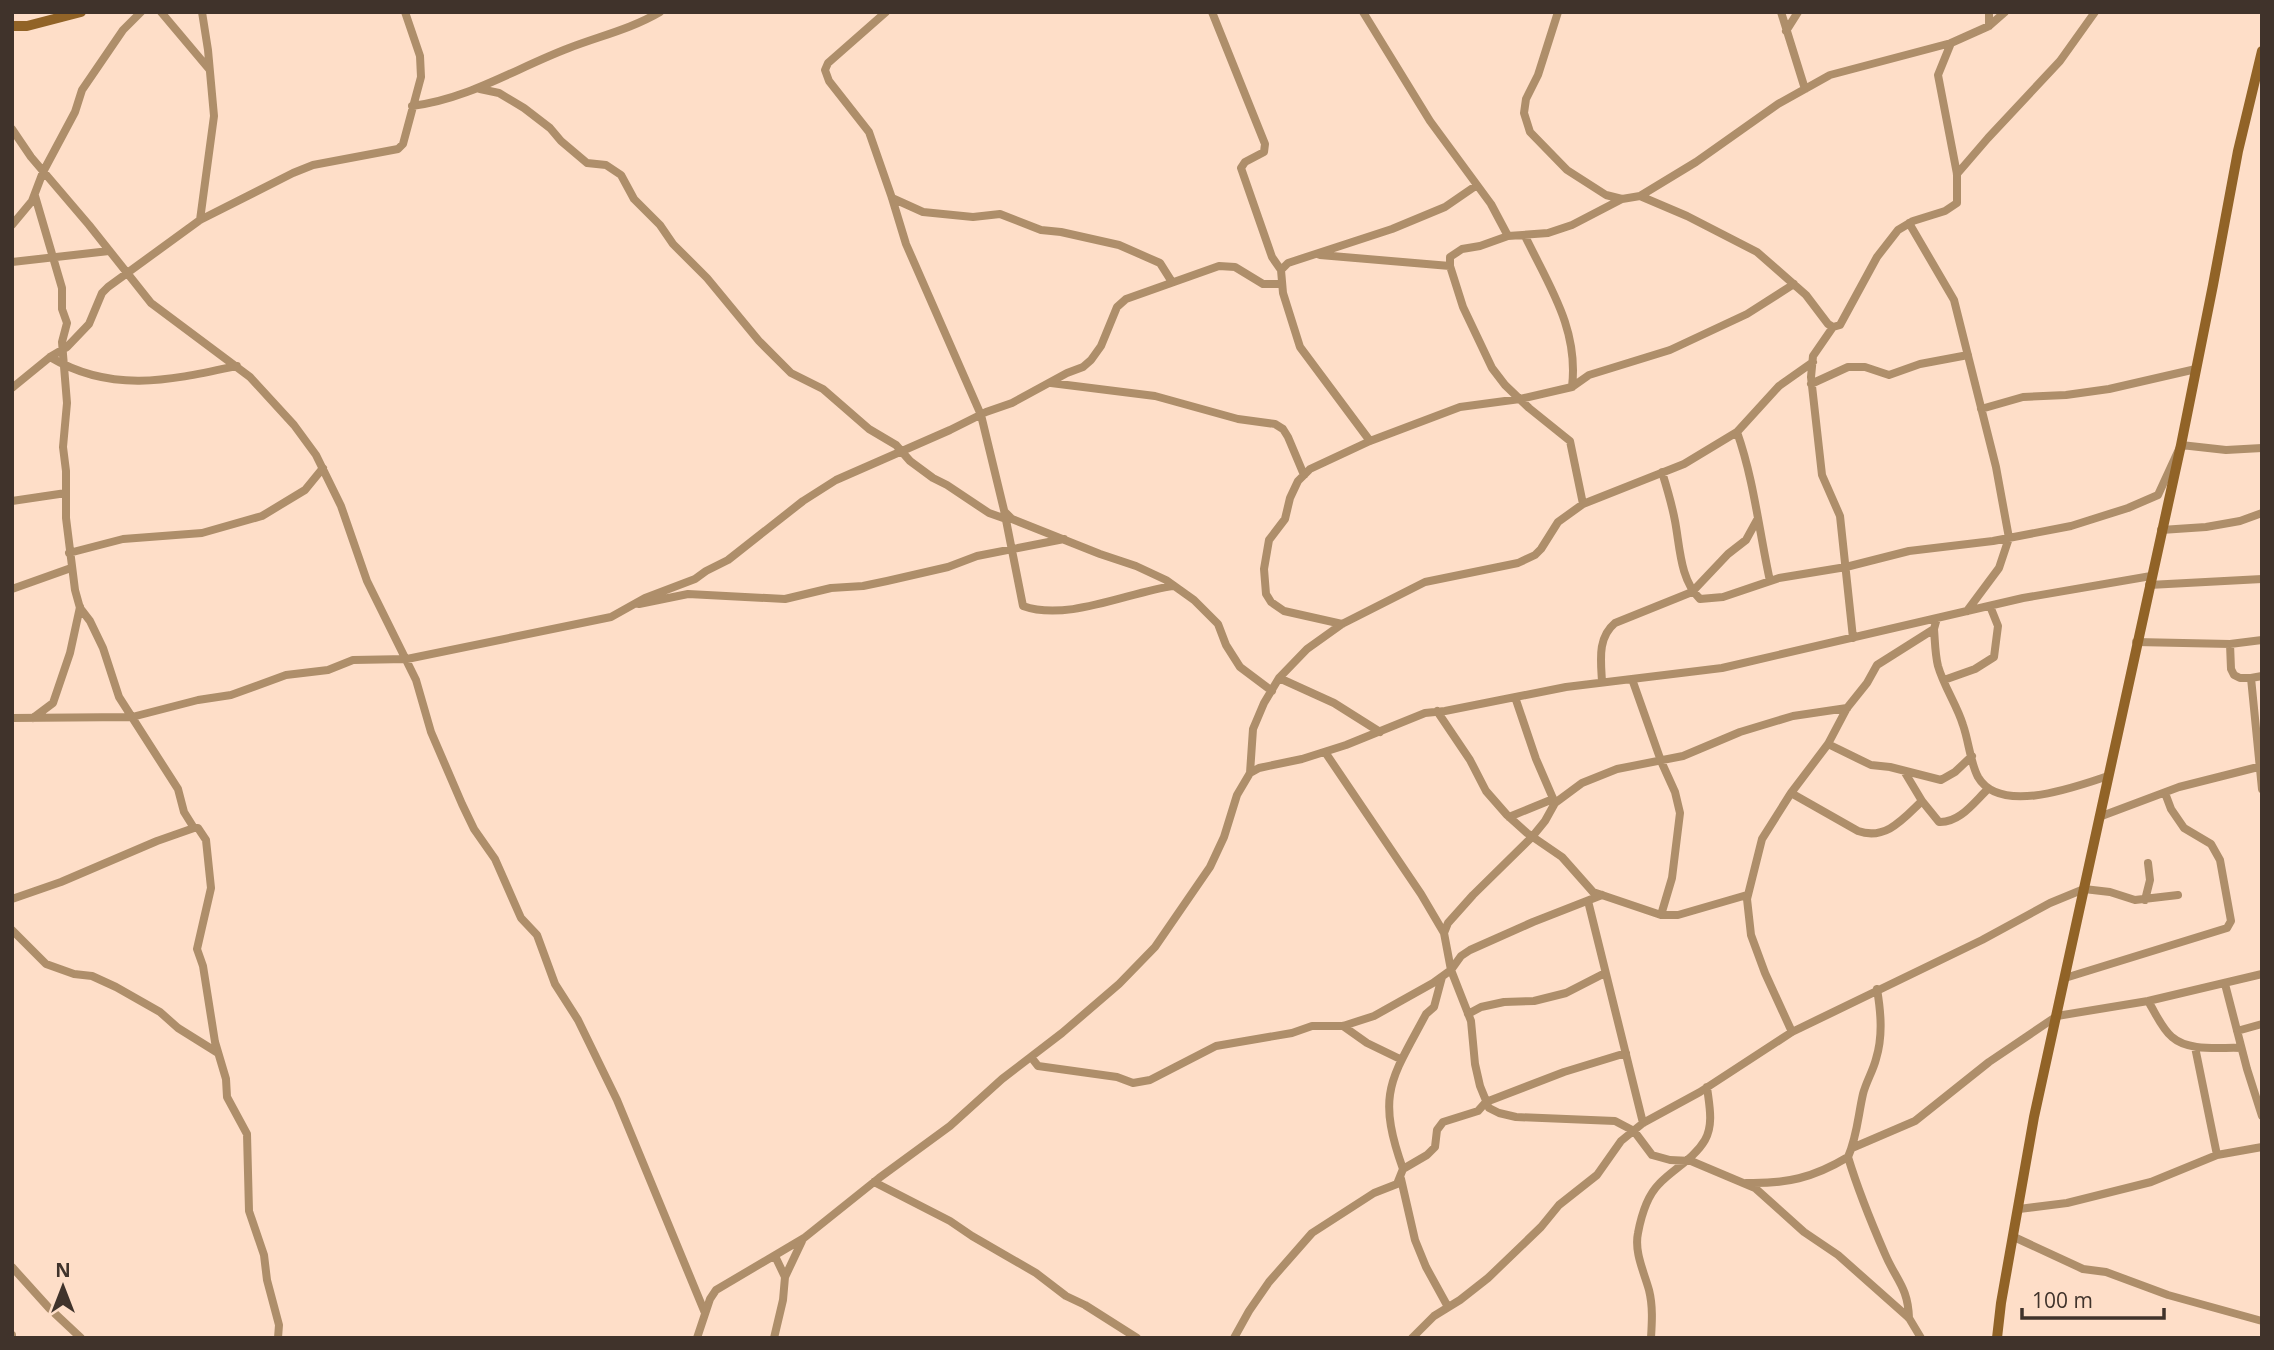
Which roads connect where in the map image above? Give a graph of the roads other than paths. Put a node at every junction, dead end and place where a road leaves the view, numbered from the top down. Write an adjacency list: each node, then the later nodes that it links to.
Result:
1 (81, 12): 16 (street)
2 (141, 12): 26 (street)
3 (161, 12): 21 (street)
4 (202, 12): 21 (street)
5 (405, 12): 24 (street)
6 (660, 12): 22 (street)
7 (886, 12): 31 (street)
8 (1212, 12): 43 (street)
9 (1363, 12): 28 (street)
10 (1558, 12): 32 (street)
11 (1781, 12): 18 (street)
12 (1798, 12): 18 (street)
13 (1989, 12): 17 (street)
14 (2005, 12): 17 (street)
15 (2095, 12): 27 (street)
16 (12, 26)
17 (1989, 26): 19 (street)
18 (1786, 31): 23 (street)
19 (1951, 43): 23 (street); 27 (street)
20 (2262, 51): 55 (street)
21 (210, 70): 33 (street)
22 (480, 89): 24 (street); 67 (street)
23 (1805, 89): 30 (street)
24 (412, 106): 33 (street)
25 (12, 129): 26 (street)
26 (43, 172): 29 (street); 38 (street)
27 (1957, 174): 34 (street)
28 (1477, 185): 36 (street); 39 (street)
29 (34, 196): 35 (street); 40 (street)
30 (1640, 196): 32 (street); 47 (street)
31 (892, 198): 45 (street); 62 (street)
32 (1622, 199): 37 (street)
33 (200, 220): 44 (street)
34 (1909, 223): 48 (street); 50 (street)
35 (12, 225)
36 (1508, 236): 37 (street); 42 (street)
37 (1525, 236): 58 (street)
38 (109, 251): 40 (street); 44 (street)
39 (1313, 254): 42 (street); 43 (street)
40 (53, 257): 41 (street); 49 (street)
41 (12, 262)
42 (1450, 266): 60 (street)
43 (1281, 270): 46 (street)
44 (126, 273): 49 (street); 54 (street)
45 (1172, 282): 46 (street); 56 (street)
46 (1281, 284): 64 (street)
47 (1794, 284): 48 (street); 58 (street)
48 (1833, 327): 52 (street)
49 (63, 350): 51 (street); 53 (street)
50 (1968, 355): 57 (street); 61 (street)
51 (50, 357): 53 (street); 59 (street)
52 (1812, 362): 57 (street); 63 (street)
53 (64, 365): 54 (street); 71 (street)
54 (237, 366): 68 (street)
55 (2196, 369): 61 (street); 65 (street)
56 (1051, 383): 62 (street); 70 (street)
57 (1811, 384): 82 (street)
58 (1572, 387): 60 (street)
59 (12, 388)
60 (1520, 399): 64 (street); 73 (street)
61 (1981, 409): 78 (street)
62 (981, 415): 67 (street); 75 (street)
63 (1737, 432): 69 (street); 76 (street)
64 (1370, 441): 70 (street)
65 (2181, 445): 66 (street); 77 (street); 78 (street)
66 (2262, 448)
67 (901, 450): 75 (street); 90 (street)
68 (323, 468): 81 (street); 101 (street)
69 (1662, 472): 73 (street); 89 (street)
70 (1304, 475): 95 (street)
71 (66, 492): 72 (street); 81 (street)
72 (12, 501)
73 (1583, 504): 95 (street)
74 (2262, 513): 77 (street)
75 (1005, 514): 79 (street); 80 (street)
76 (1757, 520): 86 (street); 89 (street)
77 (2161, 530): 85 (street)
78 (2009, 538): 82 (street); 93 (street)
79 (1064, 539): 80 (street); 87 (street)
80 (1011, 547): 87 (street); 90 (street)
81 (69, 553): 83 (street)
82 (1846, 567): 86 (street); 97 (street)
83 (71, 568): 88 (street); 92 (street)
84 (2262, 579): 85 (street)
85 (2150, 580): 91 (street); 99 (street)
86 (1770, 581): 89 (street)
87 (1173, 586): 108 (street)
88 (12, 589)
89 (1692, 592): 107 (street)
90 (634, 605): 101 (street)
91 (1990, 606): 93 (street); 106 (street)
92 (80, 607): 112 (street); 113 (street)
93 (1967, 611): 94 (street)
94 (1937, 618): 96 (street); 97 (street)
95 (1342, 624): 103 (street)
96 (1934, 629): 106 (street); 110 (street)
97 (1853, 638): 105 (street)
98 (2262, 640): 100 (street)
99 (2136, 642): 100 (street); 124 (street)
100 (2230, 643): 104 (street)
101 (407, 660): 112 (street); 187 (street)
102 (2262, 676): 104 (street)
103 (1279, 678): 108 (street); 116 (street)
104 (2251, 678): 115 (street)
105 (1632, 679): 107 (street); 120 (street)
106 (1944, 680): 119 (street)
107 (1602, 682): 109 (street)
108 (1272, 691): 123 (street)
109 (1515, 697): 111 (street); 129 (street)
110 (1847, 708): 117 (street); 120 (street)
111 (1437, 711): 116 (street); 131 (street)
112 (132, 717): 113 (street); 133 (street)
113 (33, 718): 114 (street)
114 (12, 719)
115 (2258, 720): 121 (street)
116 (1380, 732): 118 (street)
117 (1828, 744): 122 (street); 127 (street)
118 (1325, 752): 123 (street); 145 (street)
119 (1972, 756): 122 (street); 125 (street)
120 (1661, 761): 129 (street); 143 (street)
121 (2261, 766): 126 (street); 128 (street)
122 (1904, 771): 130 (street)
123 (1250, 773): 164 (street)
124 (2108, 776): 125 (street); 132 (street)
125 (1988, 789): 130 (street)
126 (2262, 789)
127 (1791, 793): 130 (street); 138 (street)
128 (2165, 793): 132 (street); 150 (street)
129 (1554, 801): 131 (street); 134 (street)
130 (1922, 801)
131 (1509, 817): 134 (street)
132 (2099, 817): 136 (street)
133 (194, 828): 140 (street); 162 (street)
134 (1532, 837): 137 (street); 145 (street)
135 (2148, 863): 141 (street)
136 (2084, 889): 141 (street); 150 (street); 152 (street)
137 (1602, 895): 142 (street); 143 (street)
138 (1748, 895): 143 (street); 159 (street)
139 (2178, 895): 141 (street)
140 (12, 899)
141 (2145, 900)
142 (1588, 901): 146 (street); 147 (street)
143 (1661, 915)
144 (12, 930): 162 (street)
145 (1444, 933): 146 (street)
146 (1451, 970): 149 (street); 154 (street)
147 (1605, 973): 154 (street); 163 (street)
148 (2262, 974): 151 (street)
149 (1442, 977): 157 (street); 165 (street)
150 (2065, 978): 155 (street)
151 (2225, 984): 153 (street); 158 (street)
152 (1877, 989): 159 (street); 172 (street)
153 (2148, 1001): 155 (street); 160 (street)
154 (1468, 1014): 167 (street)
155 (2057, 1016): 172 (street); 180 (street)
156 (2262, 1024): 158 (street)
157 (1343, 1026): 164 (street); 165 (street)
158 (2237, 1031): 161 (street)
159 (1792, 1032): 166 (street)
160 (2195, 1047): 161 (street); 173 (street)
161 (2241, 1048): 168 (street)
162 (218, 1053): 191 (street)
163 (1626, 1053): 167 (street); 169 (street)
164 (1031, 1057): 178 (street)
165 (1401, 1059): 176 (street)
166 (1707, 1087): 169 (street); 175 (street)
167 (1486, 1102): 170 (street); 176 (street)
168 (2262, 1116)
169 (1643, 1123): 170 (street)
170 (1634, 1131): 175 (street); 186 (street)
171 (2262, 1147): 173 (street)
172 (1852, 1148): 174 (street)
173 (2217, 1155): 180 (street)
174 (1848, 1157): 179 (street); 188 (street)
175 (1687, 1161): 179 (street); 197 (street)
176 (1403, 1169): 177 (street)
177 (1401, 1179): 186 (street); 195 (street)
178 (874, 1182): 182 (street); 194 (street)
179 (1743, 1182): 188 (street)
180 (2019, 1209): 181 (street)
181 (2014, 1237): 189 (street); 199 (street)
182 (804, 1238): 183 (street); 185 (street)
183 (775, 1256): 185 (street); 187 (street)
184 (12, 1267): 190 (street)
185 (785, 1277): 193 (street)
186 (1448, 1307): 196 (street)
187 (705, 1312): 192 (street)
188 (1909, 1318): 198 (street)
189 (2262, 1321)
190 (81, 1338)
191 (278, 1338)
192 (697, 1338)
193 (774, 1338)
194 (1137, 1338)
195 (1234, 1338)
196 (1412, 1338)
197 (1651, 1338)
198 (1921, 1338)
199 (1997, 1338)

